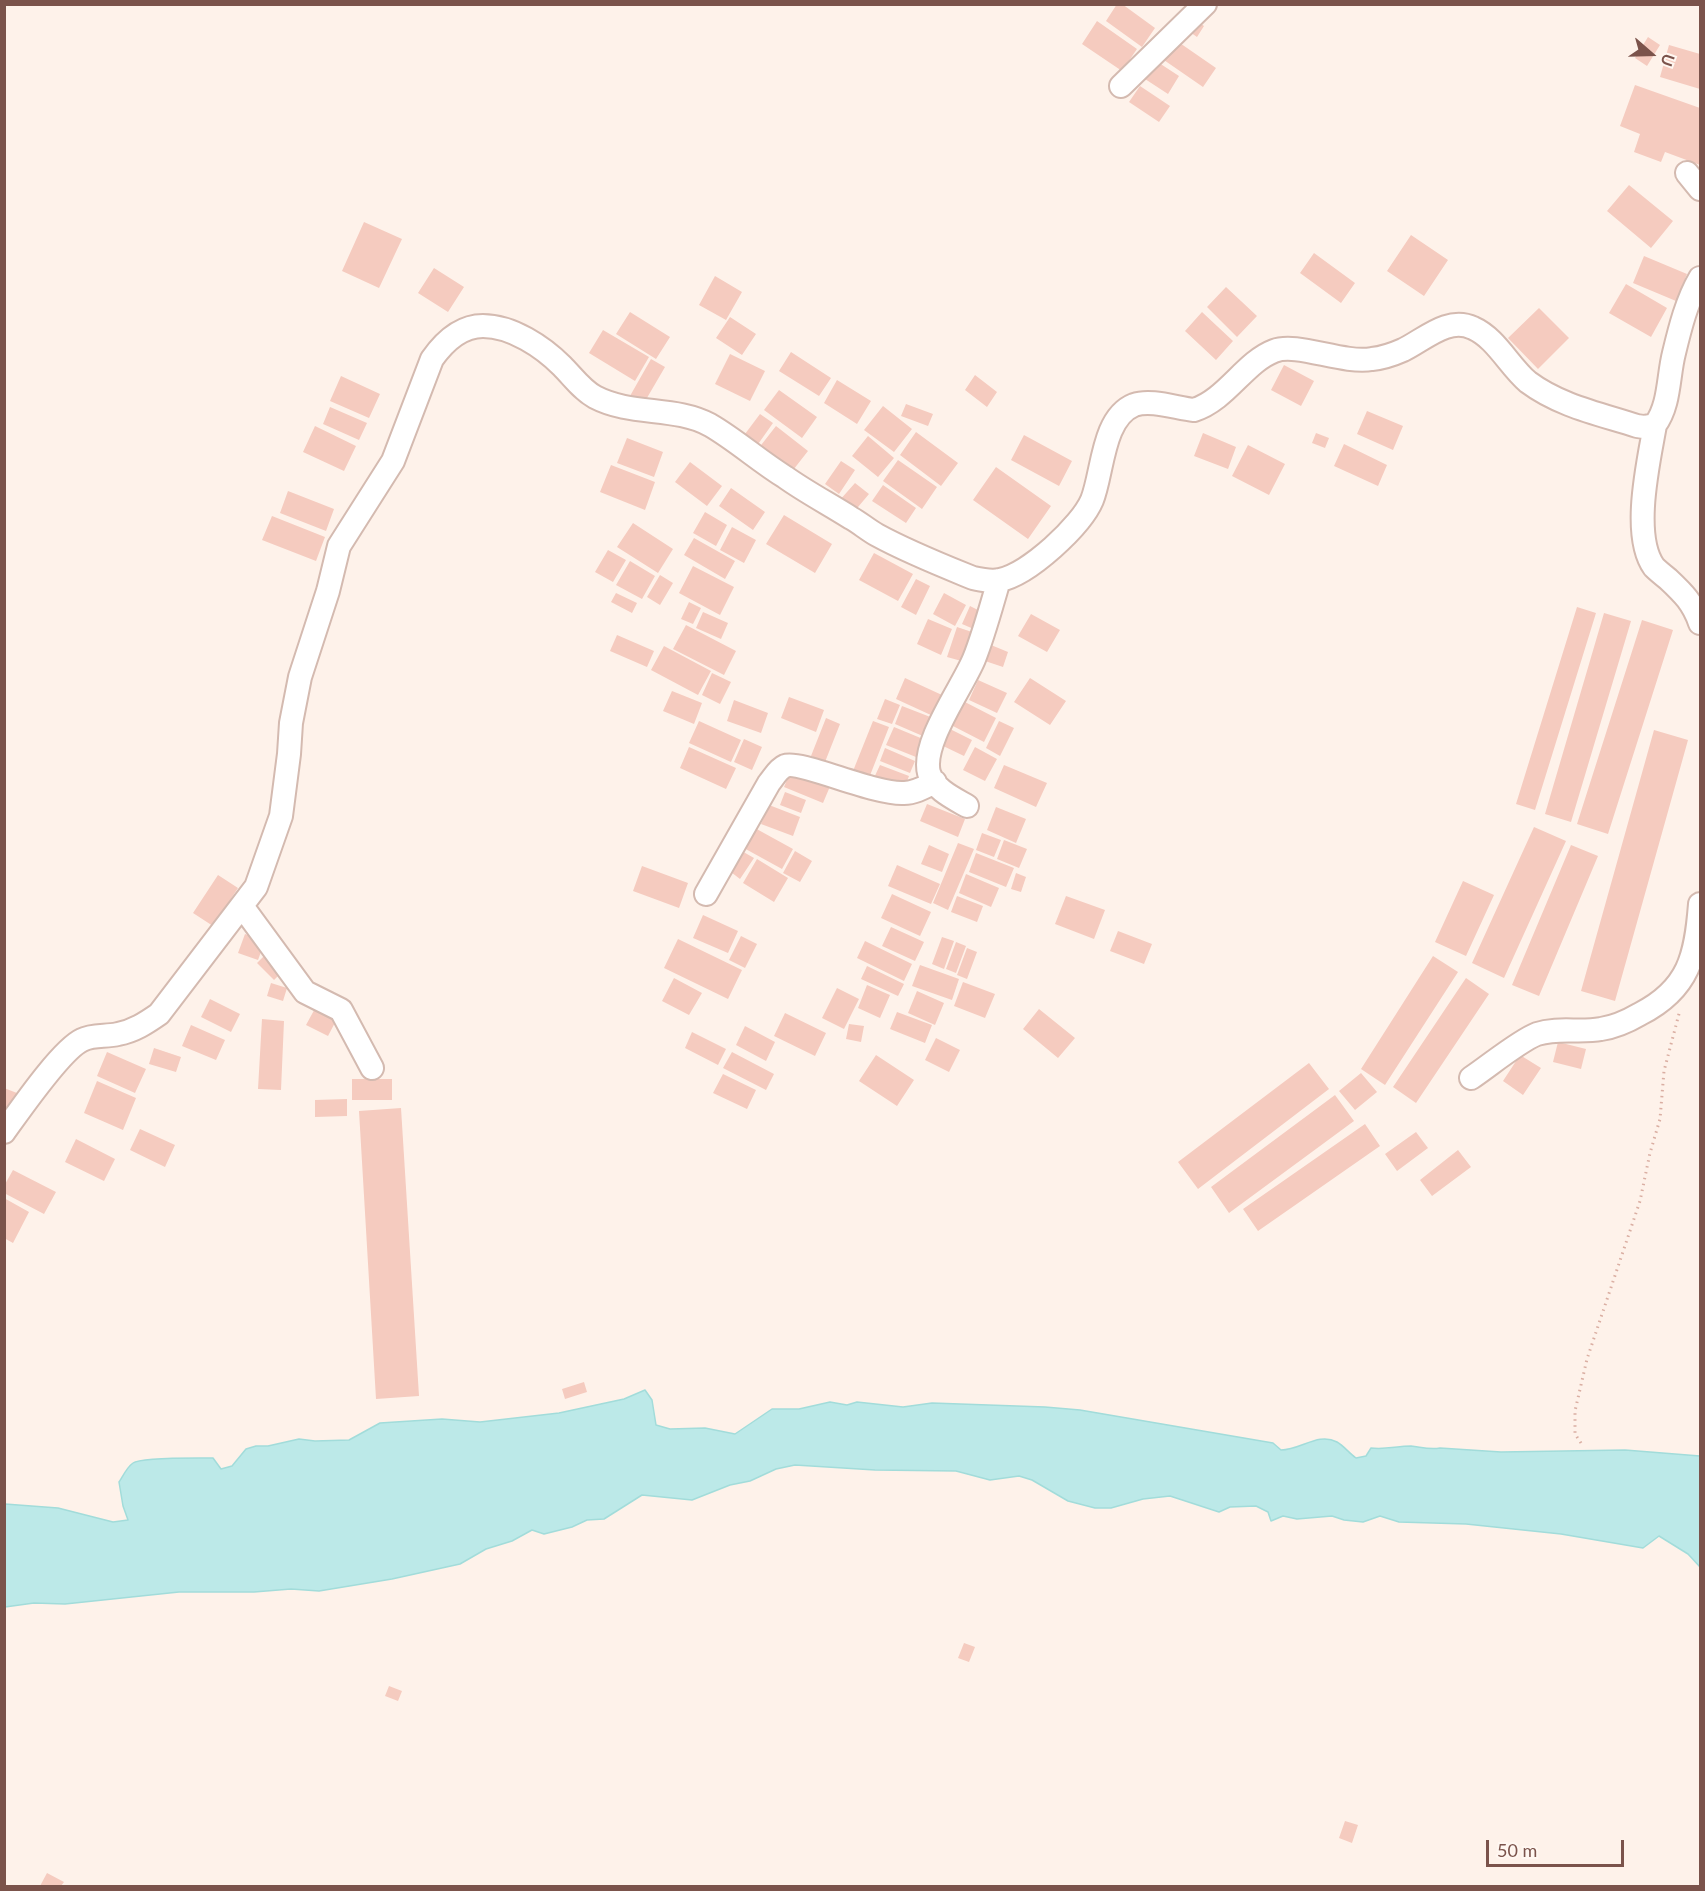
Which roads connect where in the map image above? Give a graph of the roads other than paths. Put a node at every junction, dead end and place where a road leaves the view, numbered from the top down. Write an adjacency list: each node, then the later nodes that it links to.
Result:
1 (1205, 4): 2 (street)
2 (1121, 86)
3 (1701, 278): 4 (street)
4 (1655, 424): 5 (street); 6 (street)
5 (999, 580): 7 (street); 11 (street)
6 (1701, 623)
7 (935, 782): 8 (street); 9 (street)
8 (967, 806)
9 (706, 894)
10 (1701, 904): 13 (street)
11 (242, 906): 12 (street); 14 (street)
12 (372, 1068)
13 (1472, 1078)
14 (4, 1132)

